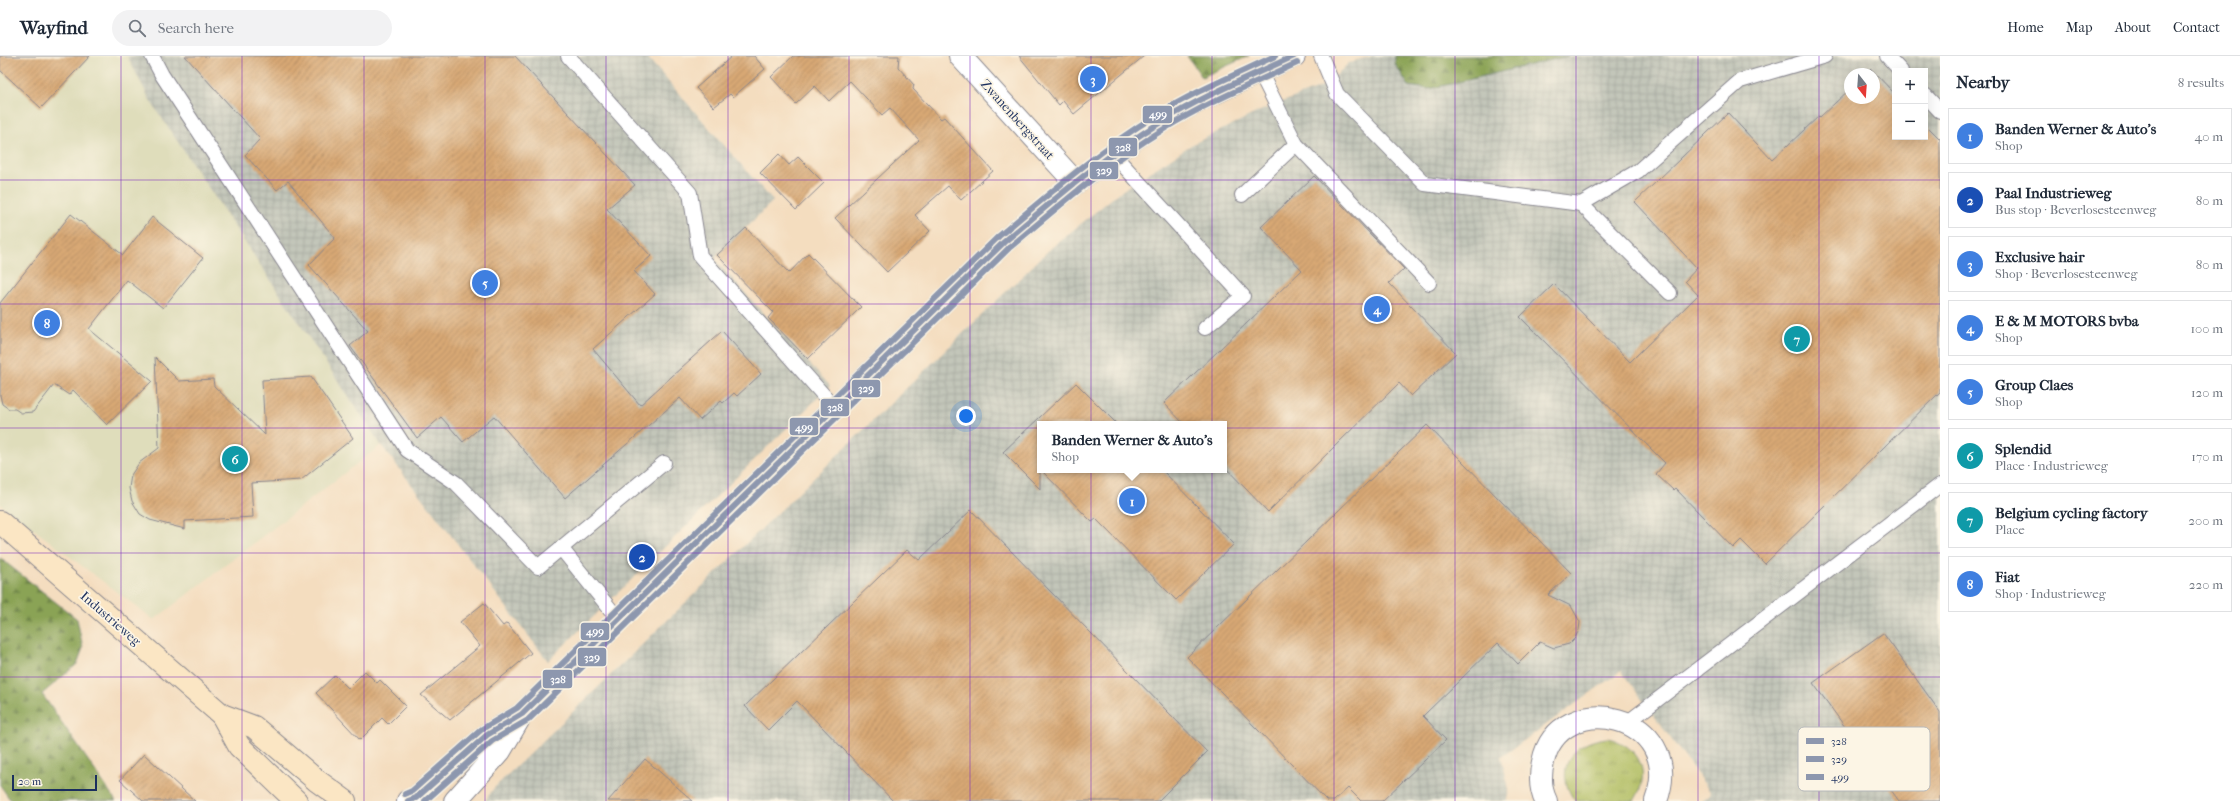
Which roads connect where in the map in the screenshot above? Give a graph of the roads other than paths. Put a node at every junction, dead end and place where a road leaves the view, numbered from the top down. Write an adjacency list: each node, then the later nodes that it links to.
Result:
1 (152, 56): 24 (lane)
2 (568, 56): 20 (lane)
3 (960, 56): 14 (street, Zwanenbergstraat)
4 (1294, 56): 9 (street)
5 (1321, 56): 16 (lane)
6 (1825, 56): 16 (lane)
7 (1887, 56): 8 (lane)
8 (1898, 68)
9 (1260, 72): 12 (lane); 13 (street)
10 (1928, 99): 11 (lane)
11 (1940, 111)
12 (1296, 144): 15 (lane); 17 (lane)
13 (1113, 154): 14 (street); 19 (lane)
14 (1075, 182): 20 (street)
15 (1242, 195)
16 (1582, 204): 18 (lane)
17 (1429, 283)
18 (1670, 293)
19 (1206, 328)
20 (835, 408): 25 (street)
21 (664, 463): 24 (lane)
22 (1940, 485): 28 (lane)
23 (0, 522): 26 (main road, Industrieweg)
24 (561, 548): 25 (lane)
25 (619, 620): 27 (street)
26 (222, 714): 29 (main road, Industrieweg); 30 (main road, Industrieweg)
27 (522, 714): 31 (street); 32 (street)
28 (1628, 722): 33 (street); 34 (street)
29 (296, 801)
30 (345, 801)
31 (408, 801)
32 (455, 801)
33 (1546, 801)
34 (1656, 801)

